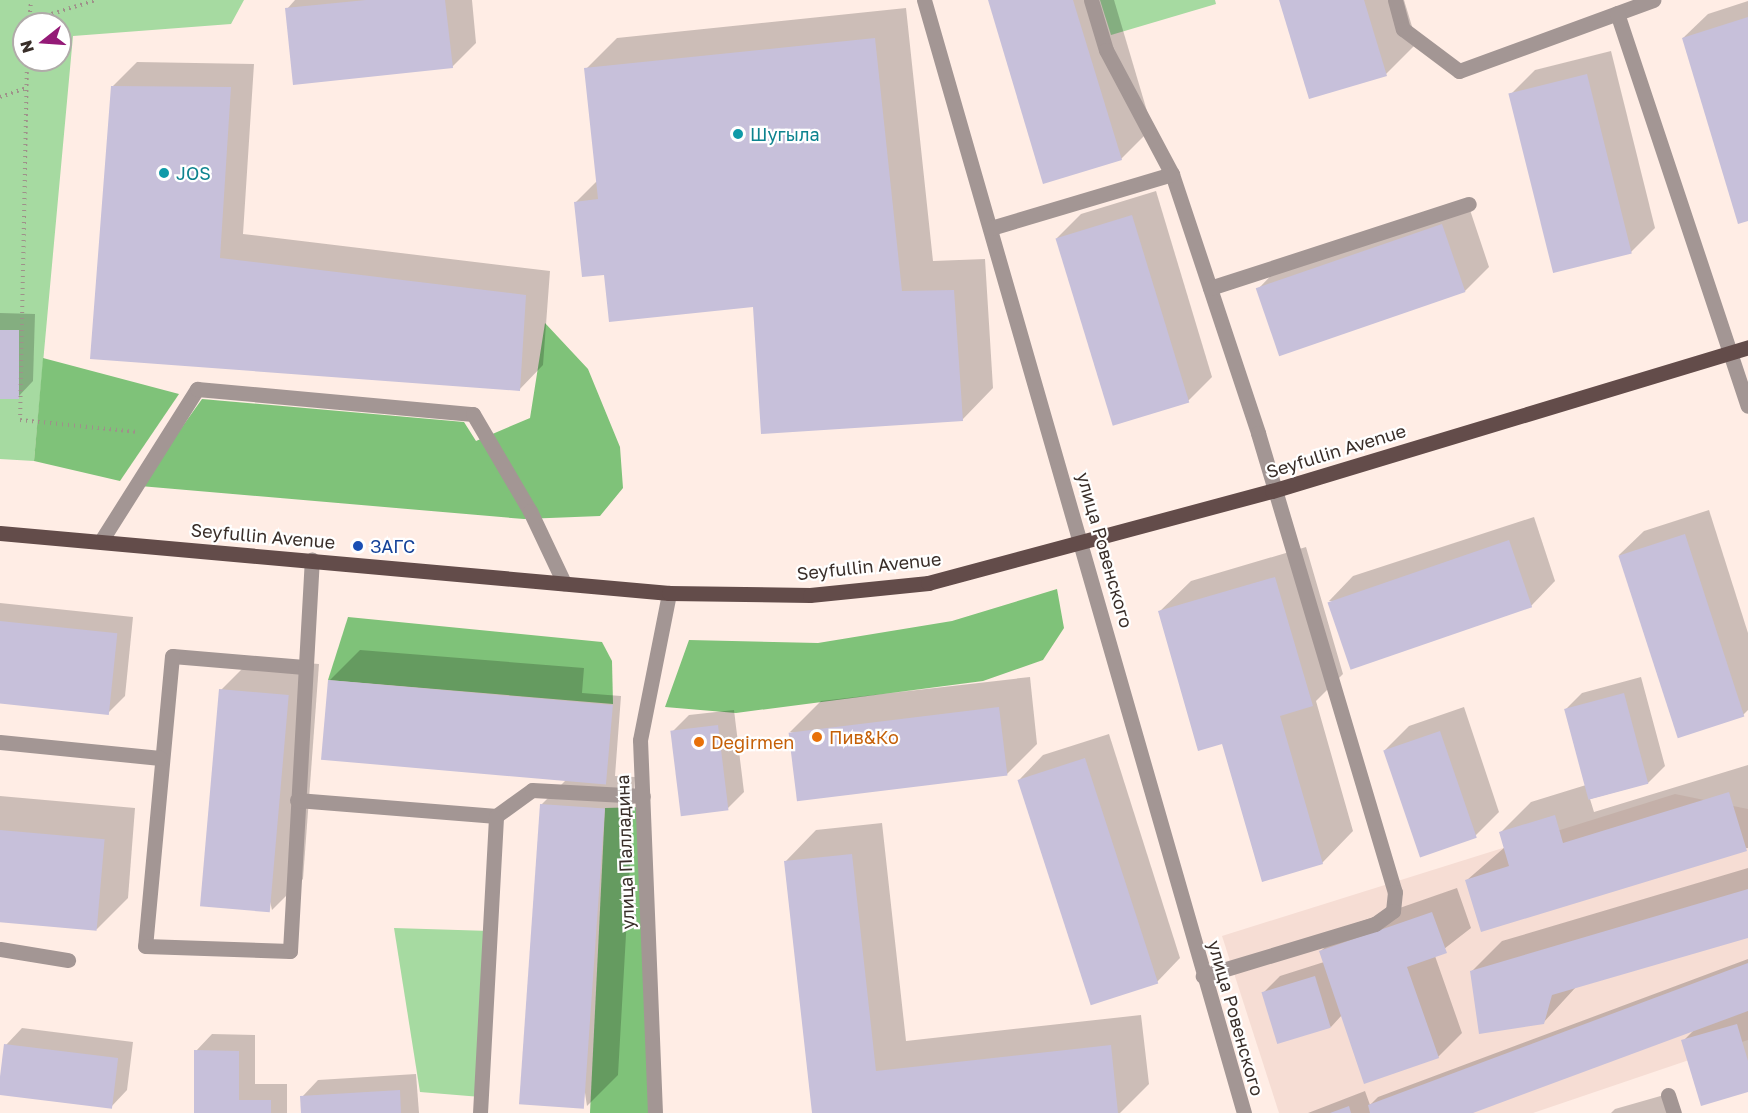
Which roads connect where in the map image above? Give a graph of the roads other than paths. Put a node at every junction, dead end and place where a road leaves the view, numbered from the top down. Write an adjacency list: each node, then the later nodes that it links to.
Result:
1 (924, 0): 8 (street, улица Ровенского)
2 (1091, 0): 6 (street)
3 (1395, 0): 5 (street)
4 (1653, 0): 5 (street)
5 (1617, 13): 11 (street)
6 (1172, 174): 8 (street); 9 (street)
7 (1469, 204): 9 (street)
8 (991, 228): 16 (street, улица Ровенского)
9 (1210, 288): 13 (street)
10 (1748, 347): 11 (main road, Seyfullin Avenue)
11 (1732, 352): 12 (street); 13 (main road, Seyfullin Avenue)
12 (1748, 406)
13 (1272, 492): 16 (main road, Seyfullin Avenue); 28 (street)
14 (0, 533): 15 (main road, Seyfullin Avenue)
15 (101, 541): 17 (main road, Seyfullin Avenue); 18 (street)
16 (1084, 544): 19 (main road, Seyfullin Avenue); 28 (street, улица Ровенского)
17 (312, 560): 18 (main road, Seyfullin Avenue); 20 (street)
18 (564, 583): 19 (main road, Seyfullin Avenue)
19 (669, 592): 23 (street, улица Палладина)
20 (304, 667): 22 (street); 24 (street)
21 (0, 742): 22 (street)
22 (160, 758): 24 (street)
23 (643, 796): 25 (street); 31 (street, улица Палладина)
24 (297, 800): 25 (street)
25 (496, 816): 30 (street)
26 (0, 949): 27 (street)
27 (68, 960)
28 (1203, 976): 32 (street, улица Ровенского)
29 (1668, 1095): 33 (street)
30 (480, 1113)
31 (655, 1113)
32 (1244, 1113)
33 (1674, 1113)

